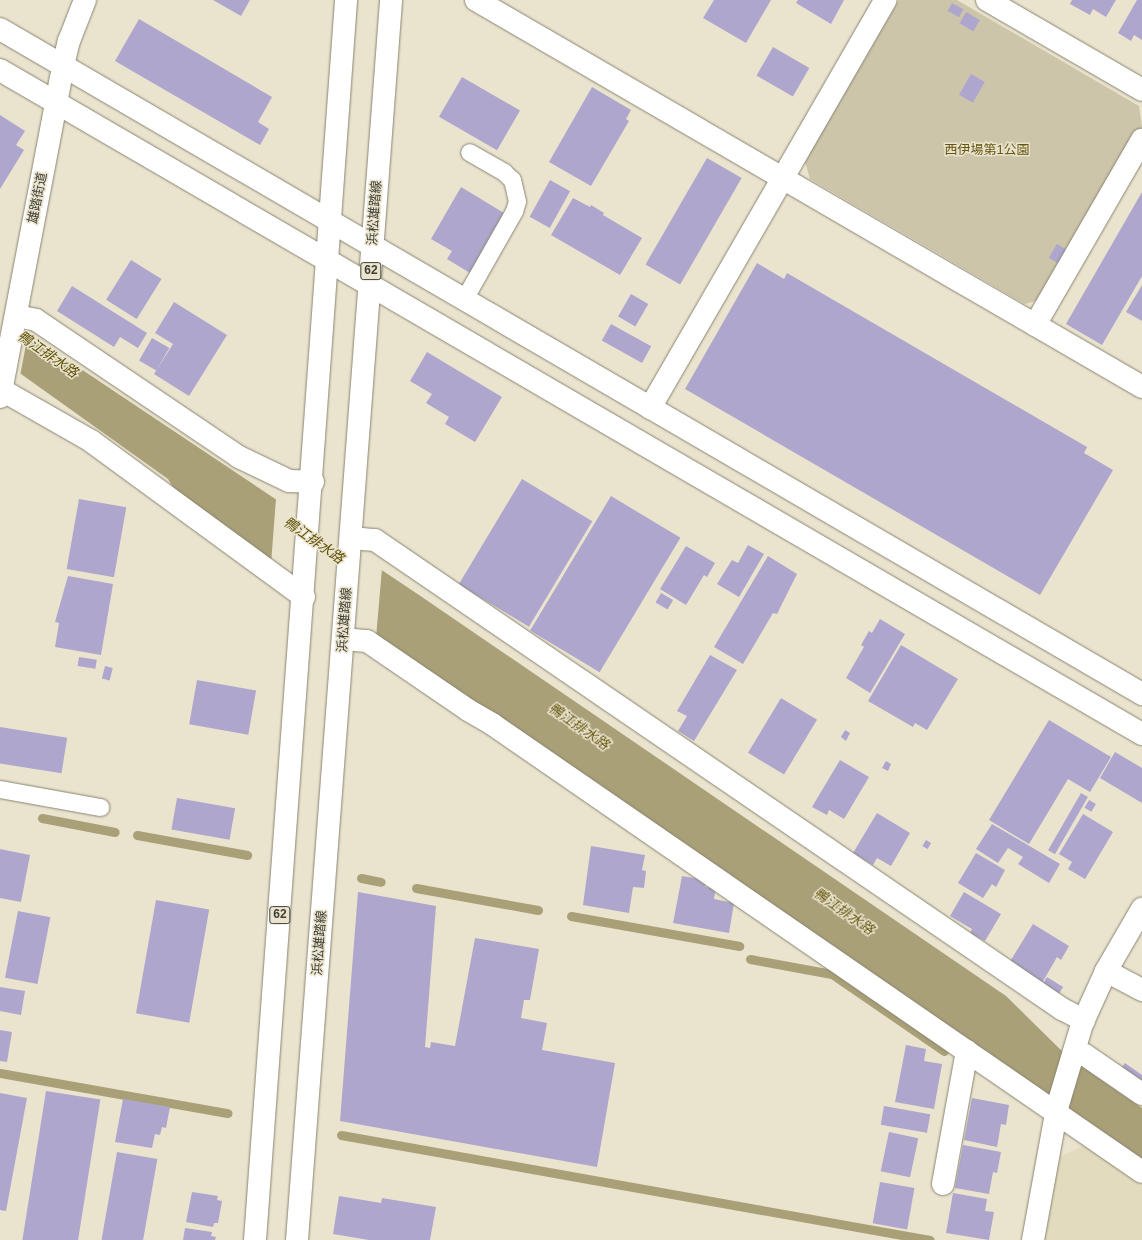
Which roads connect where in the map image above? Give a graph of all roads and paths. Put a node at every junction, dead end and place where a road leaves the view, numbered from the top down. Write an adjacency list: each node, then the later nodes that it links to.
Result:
1 (85, 0): 8 (street, 雄踏街道)
2 (346, 0): 15 (street, 62)
3 (391, 0): 16 (street, 浜松雄踏線 / 62)
4 (476, 0): 14 (street)
5 (886, 0): 14 (street)
6 (987, 0): 10 (street)
7 (0, 29): 8 (street)
8 (63, 66): 11 (street, 雄踏街道); 15 (street)
9 (0, 70): 11 (street)
10 (1142, 90)
11 (56, 103): 17 (street); 20 (street, 雄踏街道)
12 (1142, 140): 21 (street)
13 (470, 152): 19 (lane)
14 (783, 178): 21 (street); 24 (street)
15 (332, 222): 16 (street); 17 (street, 62)
16 (373, 246): 18 (street, 浜松雄踏線 / 62); 19 (street)
17 (329, 262): 18 (street); 25 (street, 62)
18 (370, 285): 26 (street, 浜松雄踏線 / 62); 30 (street)
19 (464, 299): 24 (street)
20 (15, 320): 22 (street, 雄踏街道); 25 (street)
21 (1035, 325): 23 (street)
22 (2, 387): 27 (street)
23 (1142, 387)
24 (650, 408): 29 (street)
25 (313, 482): 27 (street, 62)
26 (351, 540): 28 (street, 浜松雄踏線 / 62); 36 (street)
27 (304, 593): 43 (street, 62)
28 (343, 639): 37 (street); 44 (street, 浜松雄踏線 / 62)
29 (1142, 694)
30 (1142, 734)
31 (0, 790): 32 (lane)
32 (100, 807)
33 (1142, 909): 34 (street)
34 (1106, 971): 35 (street); 36 (street)
35 (1142, 990)
36 (1084, 1020): 38 (street)
37 (967, 1051): 40 (street); 42 (street)
38 (1073, 1053): 39 (street); 40 (street)
39 (1142, 1094)
40 (1057, 1110): 41 (street); 45 (street)
41 (1142, 1172)
42 (943, 1184)
43 (255, 1240)
44 (297, 1240)
45 (1033, 1240)

